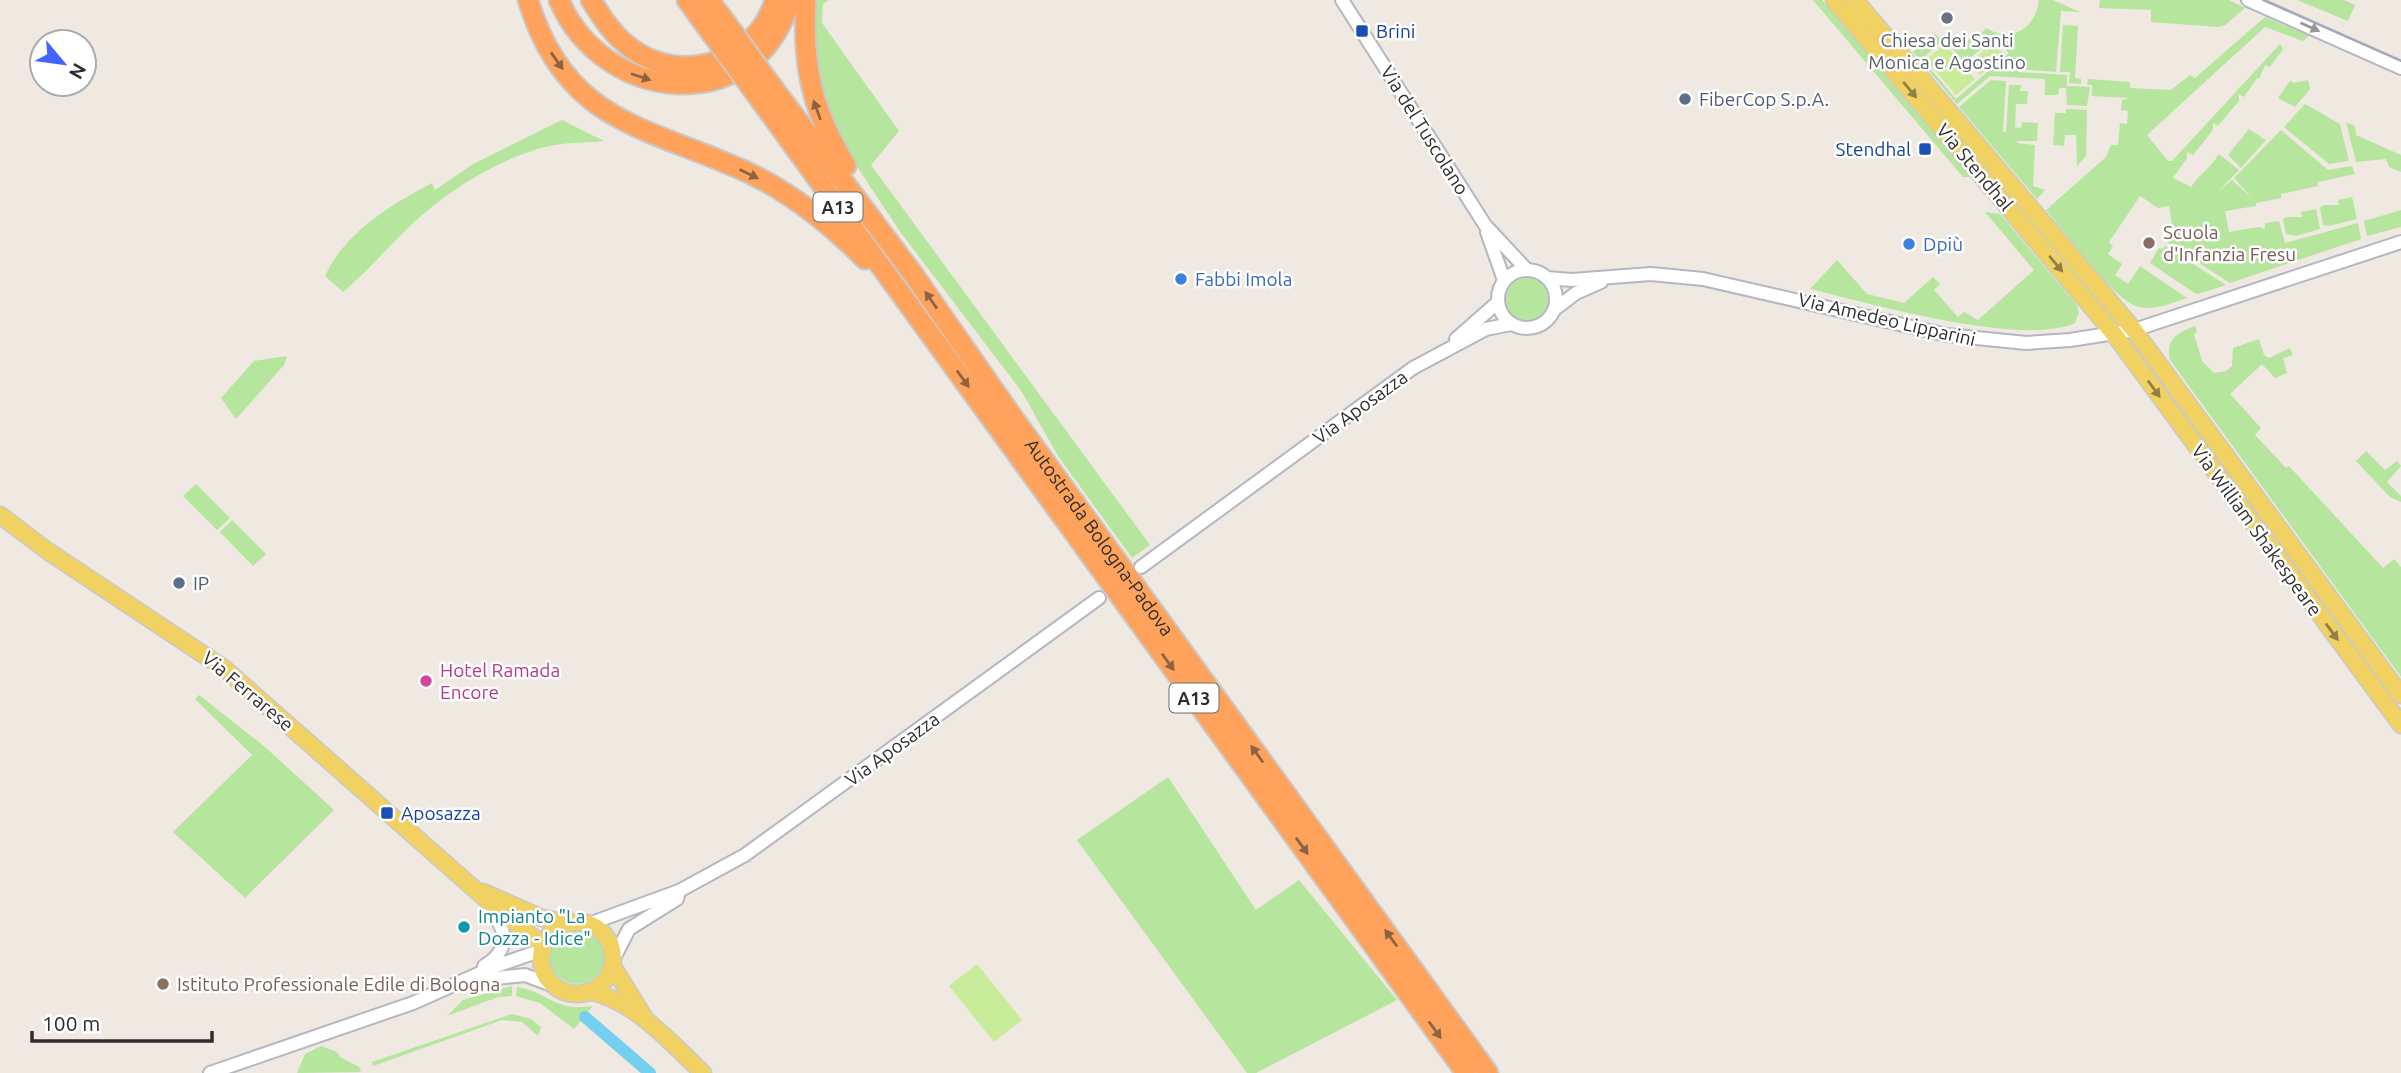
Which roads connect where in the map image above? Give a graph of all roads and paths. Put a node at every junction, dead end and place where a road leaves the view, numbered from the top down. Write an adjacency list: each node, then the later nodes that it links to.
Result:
1 (528, 0): 25 (highway, one-way to 25)
2 (559, 0): 7 (highway, one-way to 7)
3 (591, 0): 6 (highway)
4 (687, 0): 13 (highway, Autostrada Bologna-Padova / A13)
5 (709, 0): 13 (highway, Autostrada Bologna-Padova / A13)
6 (775, 0)
7 (789, 0)
8 (806, 0): 19 (highway, one-way to 8)
9 (1342, 0): 16 (street, Via del Tuscolano)
10 (1834, 0): 28 (main road, Via Stendhal, one-way to 28)
11 (1855, 0): 27 (main road, Via Stendhal)
12 (2248, 0): 14 (street, one-way to 14)
13 (719, 29): 15 (highway, Autostrada Bologna-Padova / A13, bridge)
14 (2401, 68)
15 (761, 85): 19 (highway, Autostrada Bologna-Padova / A13); 25 (highway, Autostrada Bologna-Padova / A13)
16 (1485, 225): 18 (street); 22 (street)
17 (2401, 242): 27 (street, Via Amedeo Lipparini)
18 (1527, 270): 21 (street); 22 (street)
19 (913, 274): 48 (highway, Autostrada Bologna-Padova / A13, one-way to 19)
20 (1611, 277): 21 (street, Via Amedeo Lipparini); 24 (street, Via Amedeo Lipparini); 28 (street, Via Amedeo Lipparini)
21 (1547, 278): 24 (street)
22 (1504, 280): 23 (street)
23 (1498, 302): 26 (street); 29 (street, Via Aposazza)
24 (1555, 309): 26 (street)
25 (922, 323): 47 (highway, Autostrada Bologna-Padova / A13, one-way to 47)
26 (1511, 324): 29 (street, Via Aposazza)
27 (2134, 330): 28 (street, Via Amedeo Lipparini); 33 (main road, Via William Shakespeare)
28 (2114, 334): 34 (main road, Via William Shakespeare, one-way to 34)
29 (1446, 349): 31 (street, Via Aposazza)
30 (0, 515): 35 (main road, Via Ferrarese)
31 (1141, 566)
32 (1099, 597): 36 (street, Via Aposazza)
33 (2401, 695)
34 (2401, 725)
35 (478, 891): 37 (main road, Via Ferrarese); 39 (main road, Via Ferrarese); 41 (street, Via Ferrarese)
36 (679, 891): 38 (street, Via Aposazza); 40 (street, Via Aposazza)
37 (568, 923): 38 (main road); 39 (main road)
38 (589, 923): 40 (main road)
39 (542, 948): 41 (street); 42 (main road)
40 (613, 963): 43 (main road); 44 (main road)
41 (465, 982): 42 (street); 45 (street)
42 (557, 987): 43 (main road)
43 (590, 991): 44 (main road)
44 (645, 1019): 46 (main road)
45 (210, 1073)
46 (702, 1073)
47 (1466, 1073)
48 (1488, 1073)

